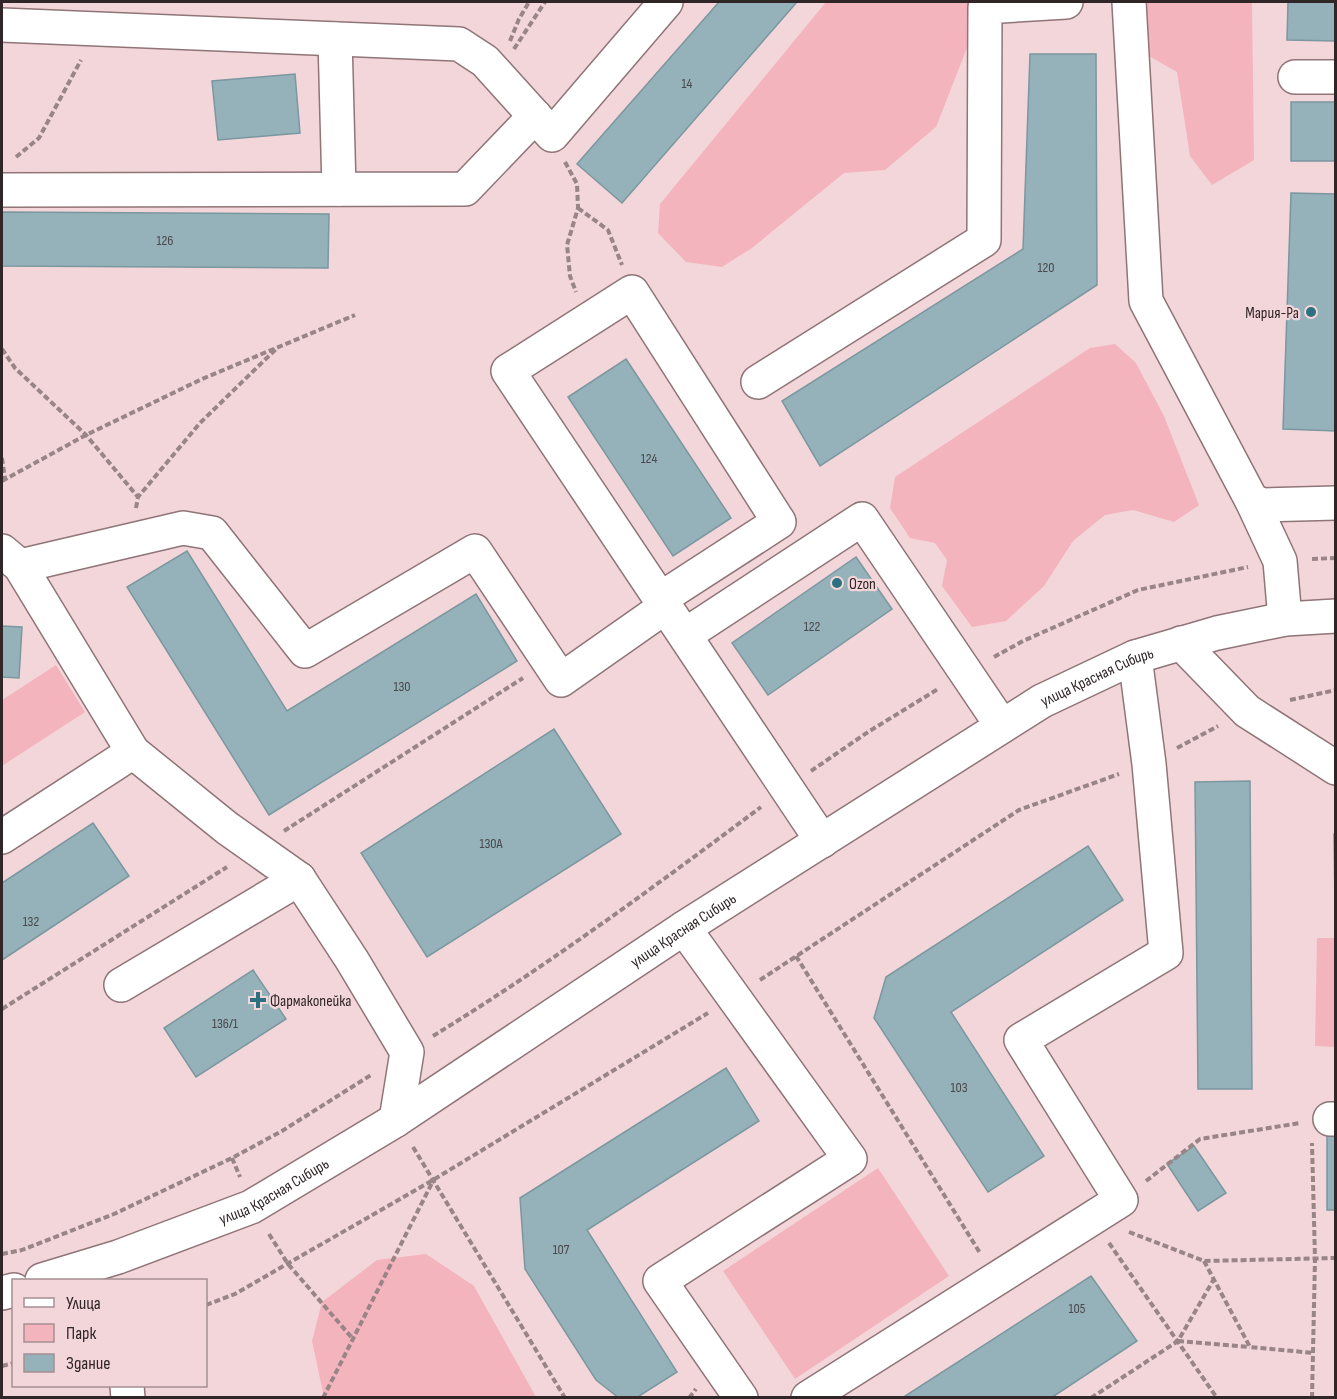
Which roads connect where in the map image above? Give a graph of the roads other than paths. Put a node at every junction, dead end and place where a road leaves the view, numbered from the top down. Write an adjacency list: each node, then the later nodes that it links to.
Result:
1 (666, 2): 8 (street)
2 (1066, 2): 11 (street)
3 (1129, 2): 12 (street)
4 (2, 25): 5 (street)
5 (334, 39): 8 (street); 10 (street)
6 (1294, 76): 7 (street)
7 (1335, 77)
8 (543, 125): 10 (street)
9 (5, 176): 10 (street)
10 (339, 189)
11 (758, 382)
12 (1252, 501): 13 (street); 17 (street)
13 (1335, 503)
14 (11, 558): 15 (street); 22 (street)
15 (663, 603): 15 (street); 18 (street)
16 (1335, 616): 17 (street, улица Красная Сибирь)
17 (1285, 619): 19 (street, улица Красная Сибирь)
18 (685, 635): 21 (street); 25 (street)
19 (1181, 643): 20 (street, улица Красная Сибирь); 23 (street)
20 (1135, 657): 21 (street, улица Красная Сибирь); 33 (street)
21 (1002, 726): 25 (street, улица Красная Сибирь)
22 (133, 752): 24 (street); 26 (street)
23 (1335, 768)
24 (2, 837)
25 (822, 841): 27 (street, улица Красная Сибирь)
26 (299, 879): 28 (street); 29 (street)
27 (684, 928): 29 (street, улица Красная Сибирь); 32 (street)
28 (121, 985)
29 (396, 1120): 30 (street, улица Красная Сибирь)
30 (119, 1269): 31 (street, улица Красная Сибирь)
31 (55, 1279)
32 (741, 1398)
33 (808, 1398)

